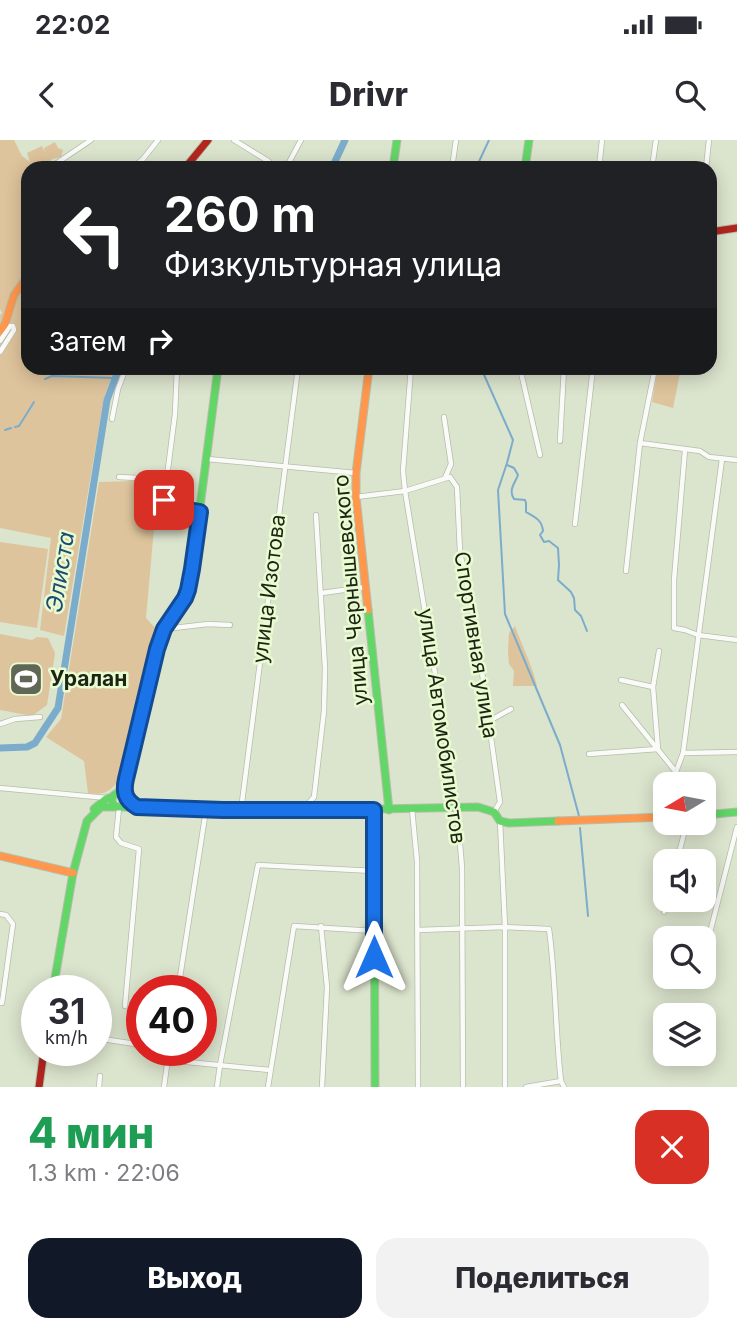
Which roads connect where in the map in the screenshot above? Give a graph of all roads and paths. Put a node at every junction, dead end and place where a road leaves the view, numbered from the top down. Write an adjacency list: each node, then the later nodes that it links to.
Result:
1 (91, 140): 12 (street)
2 (159, 140): 13 (street)
3 (208, 140): 14 (street)
4 (234, 140): 15 (street)
5 (301, 140): 16 (street)
6 (397, 140): 17 (street)
7 (456, 140): 18 (street)
8 (528, 140): 19 (street)
9 (602, 140): 20 (street)
10 (656, 140): 21 (street)
11 (709, 140): 22 (street)
12 (60, 161)
13 (141, 161)
14 (193, 161)
15 (266, 161)
16 (290, 161)
17 (394, 161)
18 (453, 161)
19 (526, 161)
20 (600, 161)
21 (653, 161)
22 (707, 161)
23 (737, 228): 24 (street)
24 (717, 231)
25 (21, 286): 26 (street)
26 (0, 331)
27 (0, 341): 28 (street)
28 (0, 352)
29 (123, 375): 40 (street)
30 (177, 375): 52 (street)
31 (217, 375): 46 (street)
32 (297, 375): 48 (street, улица Изотова)
33 (368, 375): 49 (street, улица Чернышевского)
34 (410, 375): 53 (street, улица Автомобилистов)
35 (522, 375): 44 (street)
36 (564, 375): 41 (street)
37 (592, 375): 57 (street)
38 (654, 375): 42 (street)
39 (444, 417): 51 (street, Спортивная улица)
40 (112, 419)
41 (560, 441)
42 (640, 443): 43 (street); 58 (street)
43 (685, 450): 45 (street); 63 (street)
44 (540, 455)
45 (722, 459): 47 (street); 63 (street)
46 (207, 460): 48 (street); 55 (street)
47 (737, 460)
48 (284, 466): 49 (street); 88 (street, улица Изотова)
49 (356, 473): 54 (street, улица Чернышевского)
50 (119, 478): 52 (street)
51 (447, 478): 53 (street); 71 (street, Спортивная улица)
52 (165, 484): 55 (street)
53 (405, 491): 54 (street); 85 (street, улица Автомобилистов)
54 (356, 497): 59 (street, улица Чернышевского)
55 (200, 512): 62 (street)
56 (316, 516): 60 (street)
57 (575, 524)
58 (626, 571)
59 (365, 587): 60 (street); 92 (street, улица Чернышевского)
60 (322, 593): 82 (street)
61 (230, 625): 62 (street)
62 (164, 629): 78 (street)
63 (698, 635): 64 (street); 75 (street)
64 (737, 640)
65 (659, 651): 67 (street)
66 (621, 680): 67 (street)
67 (653, 687): 73 (street)
68 (622, 705): 73 (street)
69 (511, 709): 71 (street)
70 (40, 717): 72 (street)
71 (489, 721): 94 (street, Спортивная улица)
72 (0, 724)
73 (658, 748): 76 (street); 77 (street)
74 (737, 752): 75 (street)
75 (684, 753): 77 (street)
76 (589, 754)
77 (676, 772)
78 (126, 779): 80 (street); 81 (street)
79 (0, 788): 80 (street)
80 (113, 796): 81 (street); 83 (street); 97 (street)
81 (126, 797): 83 (street); 84 (street)
82 (314, 797): 89 (street); 90 (street)
83 (119, 807): 84 (street); 97 (street); 113 (street)
84 (137, 807): 87 (street)
85 (457, 807): 86 (street); 94 (street); 107 (street, улица Автомобилистов)
86 (412, 809): 92 (street); 108 (street)
87 (206, 810): 88 (street); 111 (street)
88 (242, 810): 89 (street)
89 (302, 810): 90 (street)
90 (320, 810): 91 (street)
91 (374, 810): 92 (street); 101 (street)
92 (389, 810)
93 (737, 812): 95 (street)
94 (494, 813): 98 (street)
95 (716, 814)
96 (653, 818): 98 (street)
97 (88, 821): 102 (street)
98 (500, 821): 106 (street)
99 (737, 827): 105 (street)
100 (0, 856): 102 (street)
101 (374, 871): 109 (street); 115 (street)
102 (73, 873): 110 (street)
103 (0, 914): 112 (street)
104 (321, 926): 109 (street); 118 (street); 126 (street)
105 (712, 926)
106 (505, 927): 107 (street); 120 (street); 130 (street)
107 (462, 929): 108 (street); 129 (street, улица Автомобилистов)
108 (418, 930): 128 (street)
109 (374, 931): 127 (street)
110 (56, 975)
111 (180, 975)
112 (0, 1003)
113 (125, 1006)
114 (217, 1065): 115 (street)
115 (220, 1065): 118 (street); 124 (street)
116 (42, 1066): 121 (street)
117 (166, 1066): 123 (street)
118 (270, 1070): 125 (street)
119 (100, 1076): 122 (street)
120 (563, 1084): 131 (street)
121 (39, 1087)
122 (99, 1087)
123 (164, 1087)
124 (217, 1087)
125 (268, 1087)
126 (322, 1087)
127 (375, 1087)
128 (418, 1087)
129 (463, 1087)
130 (505, 1087)
131 (526, 1087)

